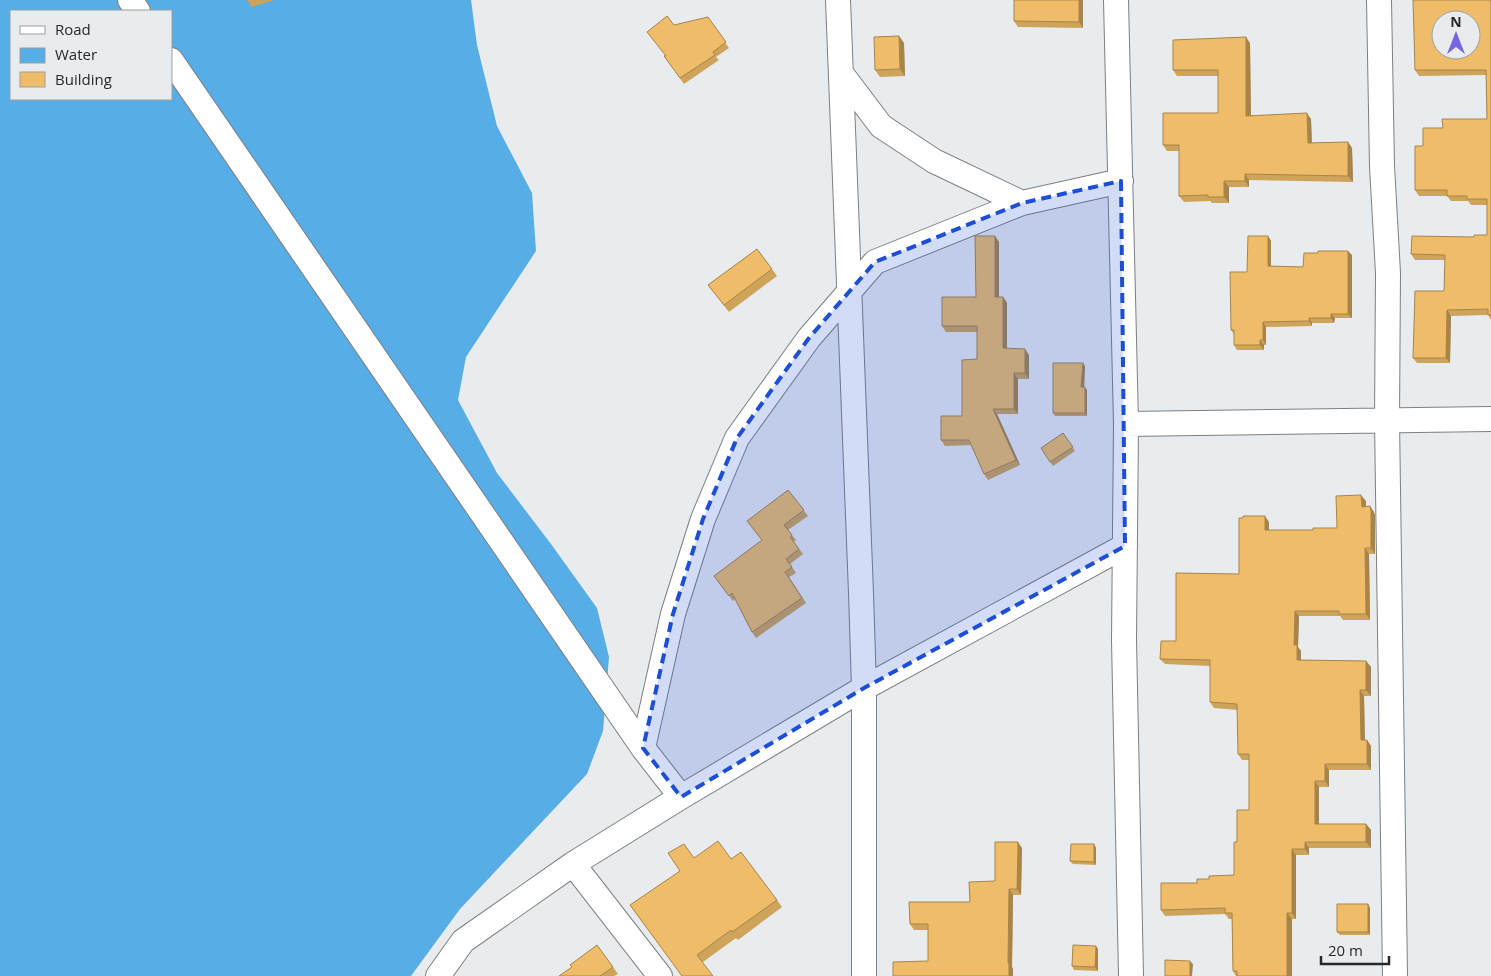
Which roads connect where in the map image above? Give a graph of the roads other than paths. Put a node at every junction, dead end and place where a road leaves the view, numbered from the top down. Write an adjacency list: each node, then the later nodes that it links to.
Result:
1 (838, 0): 5 (street)
2 (1116, 0): 6 (street)
3 (1379, 0): 10 (street)
4 (172, 61): 14 (street)
5 (840, 72): 7 (street); 8 (street)
6 (1121, 181): 7 (street); 11 (street)
7 (1022, 203): 8 (street)
8 (849, 291): 13 (street); 14 (street)
9 (1491, 419): 10 (street)
10 (1387, 420): 11 (street); 21 (street)
11 (1126, 424): 12 (street)
12 (1125, 546): 13 (street); 20 (street)
13 (864, 688): 15 (street); 19 (street)
14 (643, 748): 15 (street)
15 (681, 797): 16 (street)
16 (573, 864): 17 (street); 18 (street)
17 (438, 976)
18 (660, 976)
19 (864, 976)
20 (1131, 976)
21 (1395, 976)

